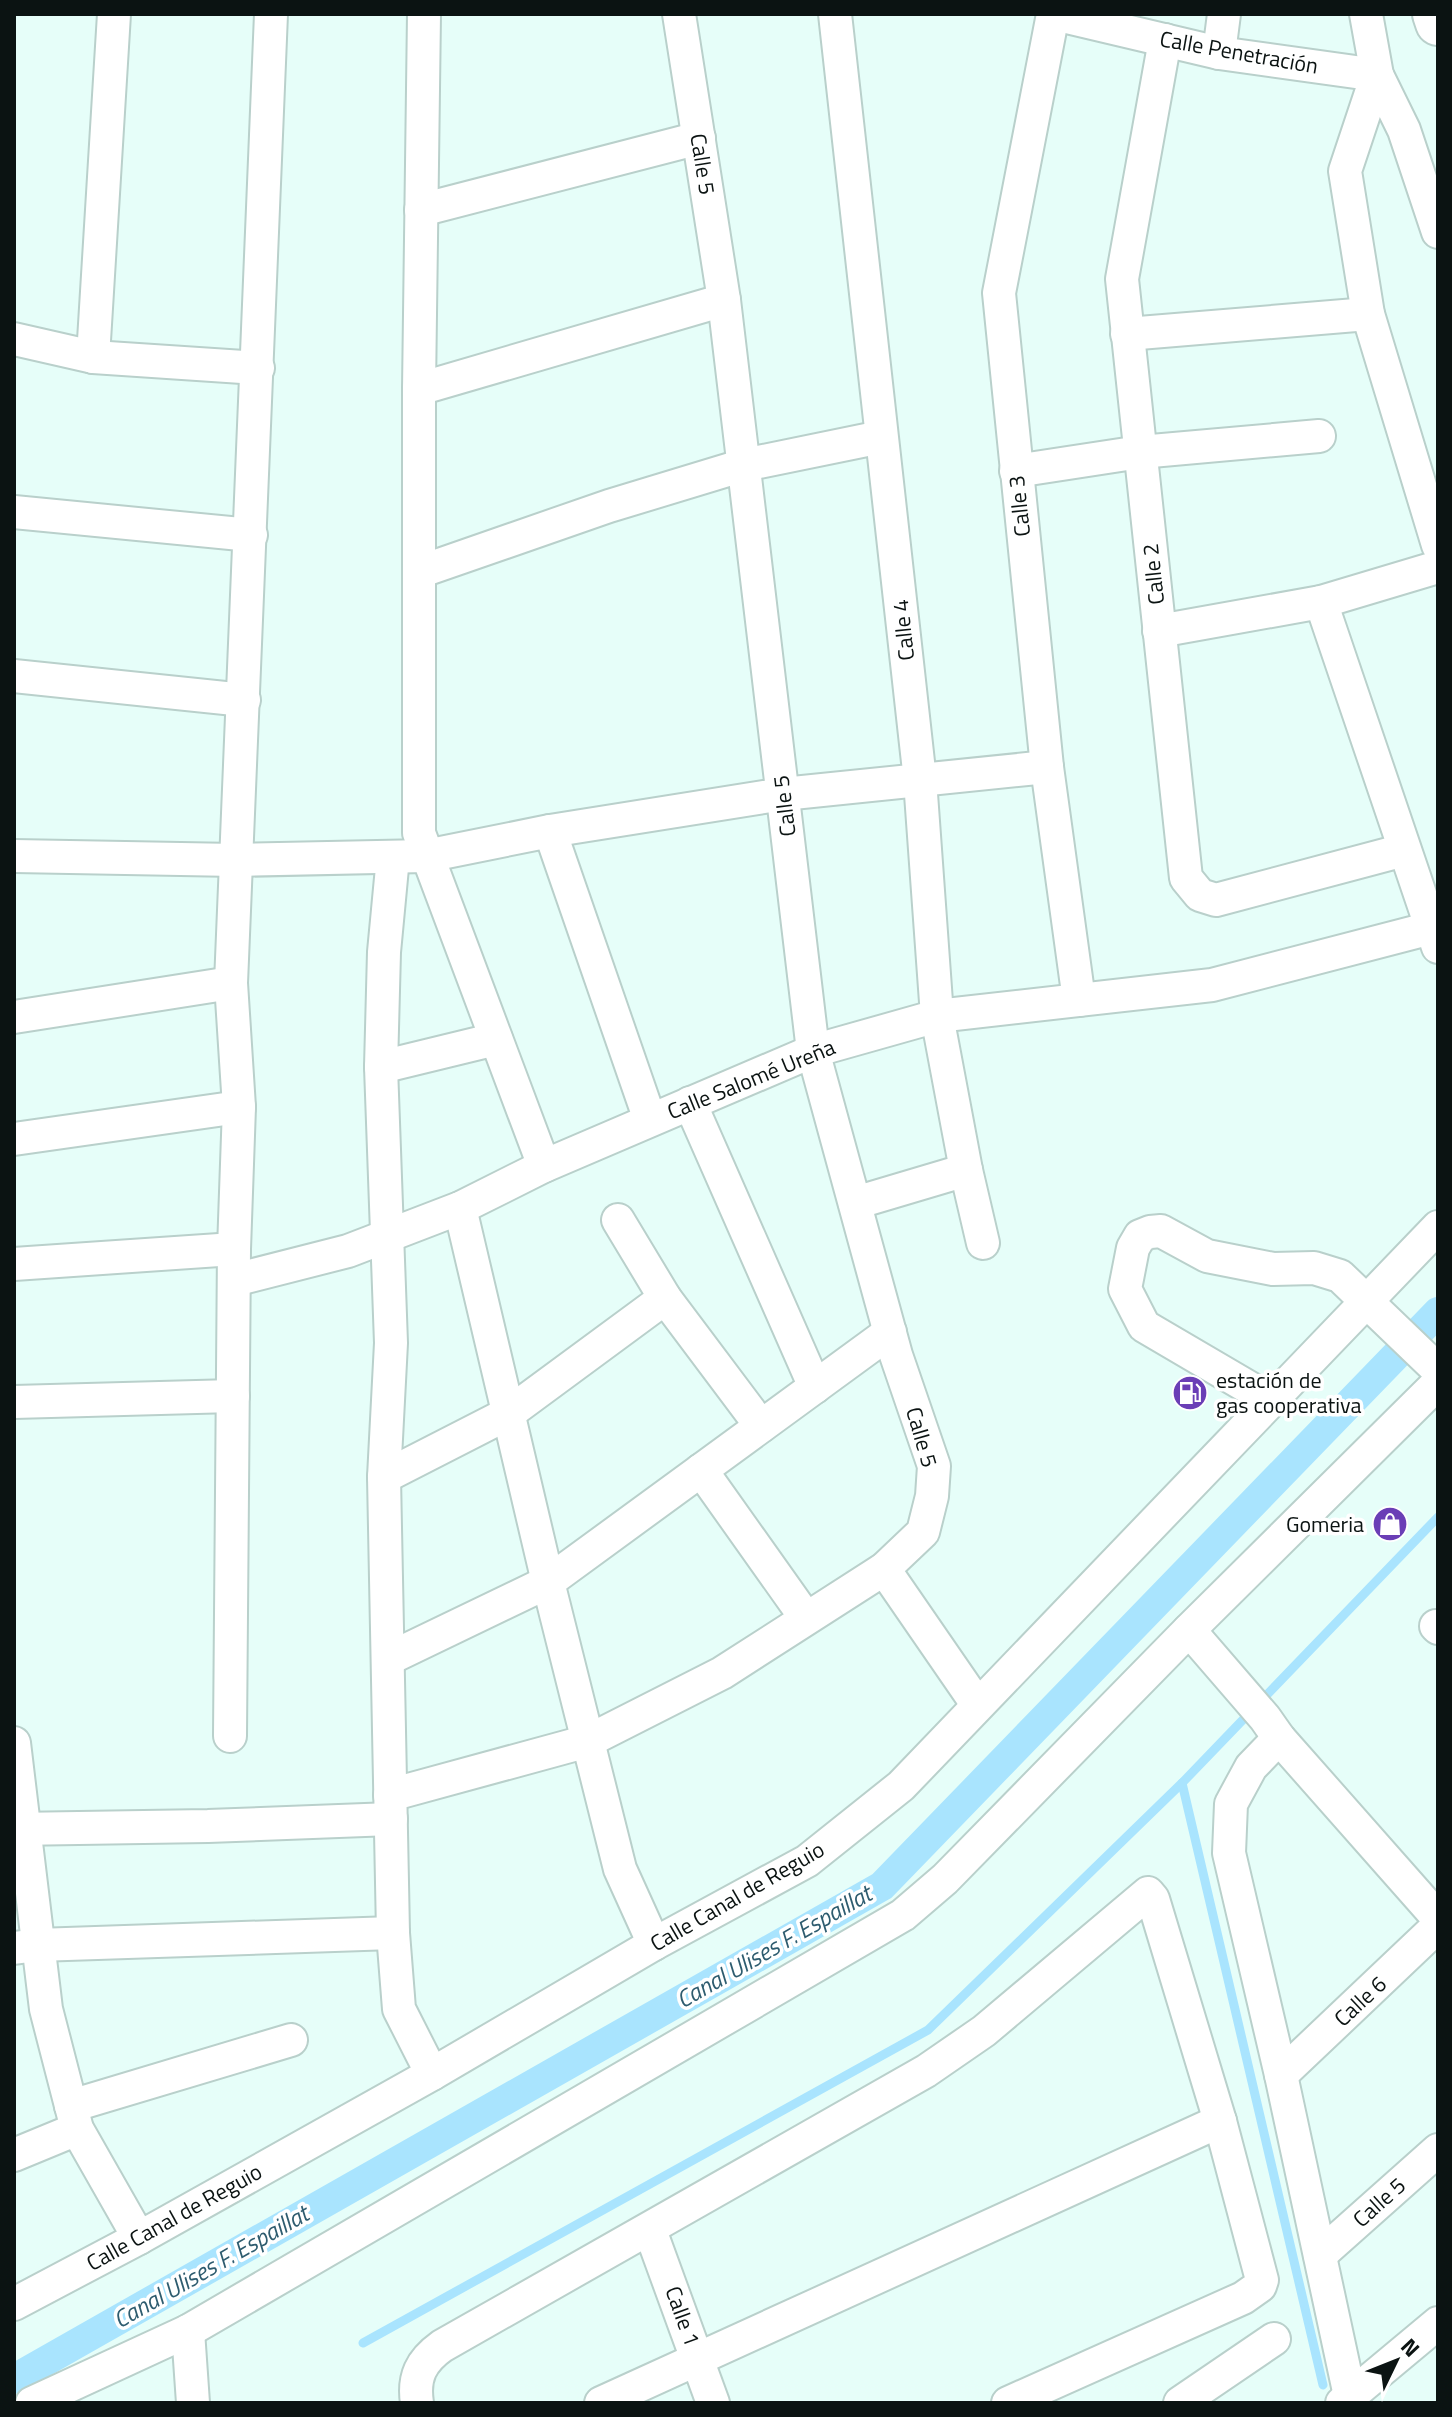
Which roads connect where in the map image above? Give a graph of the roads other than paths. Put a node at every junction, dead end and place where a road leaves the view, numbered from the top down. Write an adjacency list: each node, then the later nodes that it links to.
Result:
1 (114, 14): 21 (street)
2 (271, 14): 22 (street)
3 (424, 14): 15 (street)
4 (679, 14): 14 (street, Calle 5)
5 (835, 14): 25 (street, Calle 4)
6 (1224, 14): 12 (street)
7 (1366, 14): 13 (street)
8 (1435, 14): 10 (highway)
9 (1067, 15): 11 (street, Calle Penetración); 28 (street, Calle 3)
10 (1438, 23)
11 (1165, 40): 12 (street, Calle Penetración); 19 (street, Calle 2)
12 (1219, 53): 13 (street, Calle Penetración)
13 (1377, 75): 16 (street); 18 (street)
14 (699, 138): 15 (street); 17 (street, Calle 5)
15 (421, 210): 23 (street)
16 (1438, 232)
17 (724, 300): 23 (street); 27 (street, Calle 5)
18 (1368, 314): 19 (street); 31 (street)
19 (1127, 334): 26 (street, Calle 2)
20 (14, 339): 21 (street)
21 (93, 357): 22 (street)
22 (258, 368): 30 (street)
23 (419, 389): 33 (street)
24 (1319, 436): 26 (street)
25 (881, 437): 27 (street); 39 (street, Calle 4)
26 (1140, 452): 28 (street); 35 (street, Calle 2)
27 (744, 465): 33 (street); 40 (street, Calle 5)
28 (1016, 471): 38 (street, Calle 3)
29 (14, 512): 30 (street)
30 (251, 535): 37 (street)
31 (1438, 545)
32 (1438, 567): 34 (street)
33 (419, 572): 44 (street)
34 (1321, 602): 35 (street); 42 (street)
35 (1159, 631): 42 (street, Calle 2)
36 (14, 676): 37 (street)
37 (244, 700): 46 (street)
38 (1047, 767): 39 (street); 49 (street, Calle 3)
39 (920, 780): 40 (street); 50 (street, Calle 4)
40 (783, 794): 41 (street); 53 (street, Calle 5)
41 (550, 831): 44 (street); 57 (street)
42 (1404, 850): 47 (street)
43 (14, 856): 46 (street)
44 (426, 856): 45 (street); 52 (street)
45 (393, 857): 46 (street); 54 (street)
46 (236, 860): 48 (street)
47 (1434, 938): 49 (street, Calle Salomé Ureña)
48 (231, 983): 51 (street); 56 (street)
49 (1079, 1000): 50 (street, Calle Salomé Ureña)
50 (937, 1016): 53 (street, Calle Salomé Ureña); 60 (street, Calle 4)
51 (14, 1017)
52 (496, 1039): 54 (street); 59 (street)
53 (813, 1051): 55 (street, Calle Salomé Ureña); 61 (street, Calle 5)
54 (381, 1067): 65 (street)
55 (690, 1103): 57 (street, Calle Salomé Ureña); 73 (street)
56 (239, 1107): 58 (street); 68 (street)
57 (650, 1120): 59 (street, Calle Salomé Ureña)
58 (14, 1139)
59 (544, 1166): 62 (street, Calle Salomé Ureña)
60 (966, 1170): 61 (street); 66 (street, Calle 4)
61 (855, 1203): 71 (street, Calle 5)
62 (460, 1208): 65 (street, Calle Salomé Ureña); 77 (street)
63 (618, 1220): 69 (street)
64 (1438, 1227): 70 (street, Calle Canal de Reguio)
65 (387, 1234): 68 (street, Calle Salomé Ureña); 80 (street)
66 (983, 1243)
67 (14, 1264): 68 (street, Calle Salomé Ureña)
68 (234, 1265): 74 (street)
69 (665, 1298): 77 (street); 78 (street)
70 (1372, 1308): 72 (street); 75 (street, Calle Canal de Reguio); 75 (street)
71 (890, 1332): 73 (street); 81 (street, Calle 5)
72 (1434, 1371): 84 (street)
73 (815, 1387): 78 (street)
74 (233, 1396): 76 (street); 88 (street)
75 (1270, 1400): 86 (street, Calle Canal de Reguio)
76 (14, 1402)
77 (509, 1413): 80 (street); 82 (street)
78 (761, 1426): 79 (street)
79 (701, 1470): 82 (street); 83 (street)
80 (384, 1477): 85 (street)
81 (884, 1569): 83 (street, Calle 5); 86 (street)
82 (548, 1582): 85 (street); 89 (street)
83 (806, 1618): 89 (street, Calle 5)
84 (1189, 1630): 87 (street); 110 (street)
85 (388, 1659): 91 (street)
86 (977, 1704): 96 (street, Calle Canal de Reguio)
87 (1272, 1728): 93 (street); 100 (street)
88 (230, 1736)
89 (588, 1741): 91 (street, Calle 5); 96 (street)
90 (14, 1743): 92 (street)
91 (391, 1807): 92 (street, Calle 5); 95 (street)
92 (19, 1829): 97 (street)
93 (1438, 1918)
94 (1438, 1926): 100 (street, Calle 6)
95 (393, 1933): 97 (street); 99 (street)
96 (654, 1944): 99 (street, Calle Canal de Reguio)
97 (26, 1946): 101 (street)
98 (291, 2040): 101 (street)
99 (432, 2074): 106 (street, Calle Canal de Reguio)
100 (1281, 2075): 107 (street)
101 (74, 2118): 104 (street); 106 (street)
102 (1220, 2121): 105 (street); 112 (street); 119 (street)
103 (1438, 2150): 107 (street, Calle 5)
104 (14, 2155)
105 (650, 2230): 112 (street, Calle 1); 116 (street)
106 (139, 2238): 108 (street, Calle Canal de Reguio)
107 (1320, 2255): 113 (street)
108 (14, 2304)
109 (1438, 2323): 113 (street)
110 (188, 2331): 114 (street); 115 (street)
111 (1274, 2339): 120 (street)
112 (699, 2360): 117 (street); 118 (street, Calle 1)
113 (1346, 2399)
114 (32, 2403)
115 (193, 2403)
116 (417, 2403)
117 (601, 2403)
118 (713, 2403)
119 (1008, 2403)
120 (1180, 2403)

